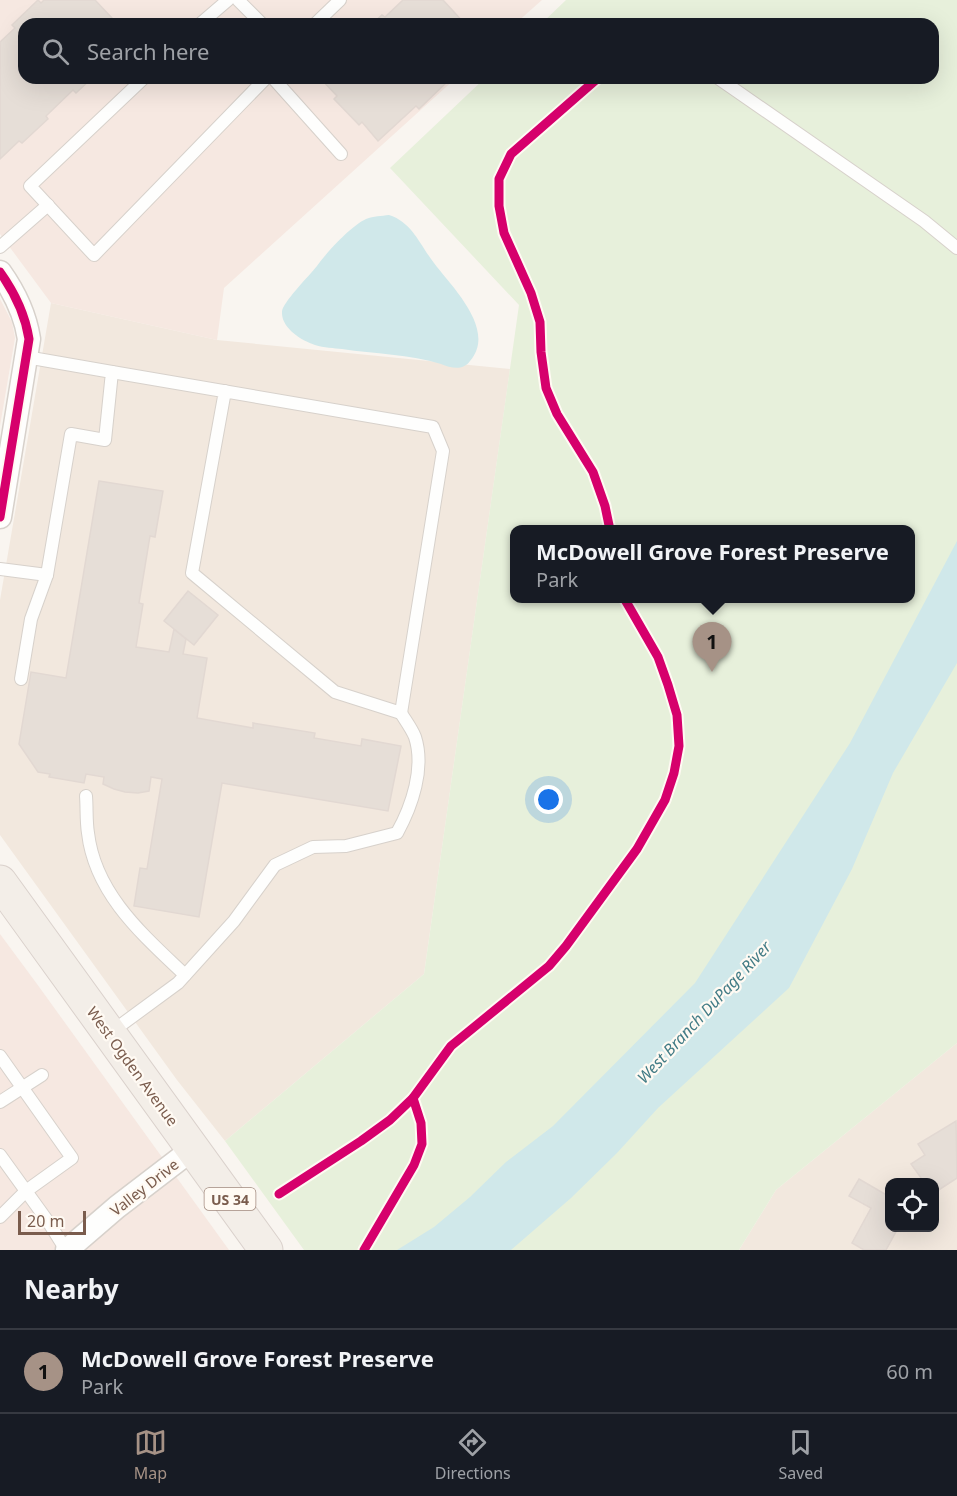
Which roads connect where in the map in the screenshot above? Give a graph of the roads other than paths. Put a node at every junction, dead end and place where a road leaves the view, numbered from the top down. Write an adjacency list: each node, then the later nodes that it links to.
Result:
1 (228, 0): 4 (lane)
2 (238, 0): 5 (lane)
3 (340, 0): 6 (lane)
4 (207, 18)
5 (256, 18)
6 (321, 18)
7 (138, 84): 12 (lane)
8 (260, 84): 12 (lane)
9 (278, 84): 11 (lane)
10 (727, 84): 14 (lane)
11 (341, 154)
12 (48, 205): 13 (lane)
13 (0, 247)
14 (957, 248)
15 (0, 272): 16 (street)
16 (26, 357): 17 (lane); 19 (street)
17 (112, 372): 18 (lane); 21 (lane)
18 (225, 391): 23 (lane); 23 (lane)
19 (0, 517)
20 (0, 569): 21 (lane)
21 (47, 575): 22 (lane)
22 (21, 679)
23 (401, 713): 26 (lane)
24 (86, 796): 26 (lane)
25 (0, 882): 27 (main road, West Ogden Avenue / US 34)
26 (186, 975): 27 (lane)
27 (109, 1033): 32 (main road, West Ogden Avenue / US 34)
28 (0, 1056): 30 (lane)
29 (42, 1075): 30 (lane)
30 (22, 1087): 31 (lane); 34 (lane)
31 (0, 1102)
32 (194, 1148): 36 (street, Valley Drive); 37 (main road, West Ogden Avenue / US 34)
33 (0, 1155): 34 (lane)
34 (26, 1191): 35 (lane); 36 (lane)
35 (0, 1217)
36 (66, 1250)
37 (267, 1250)

